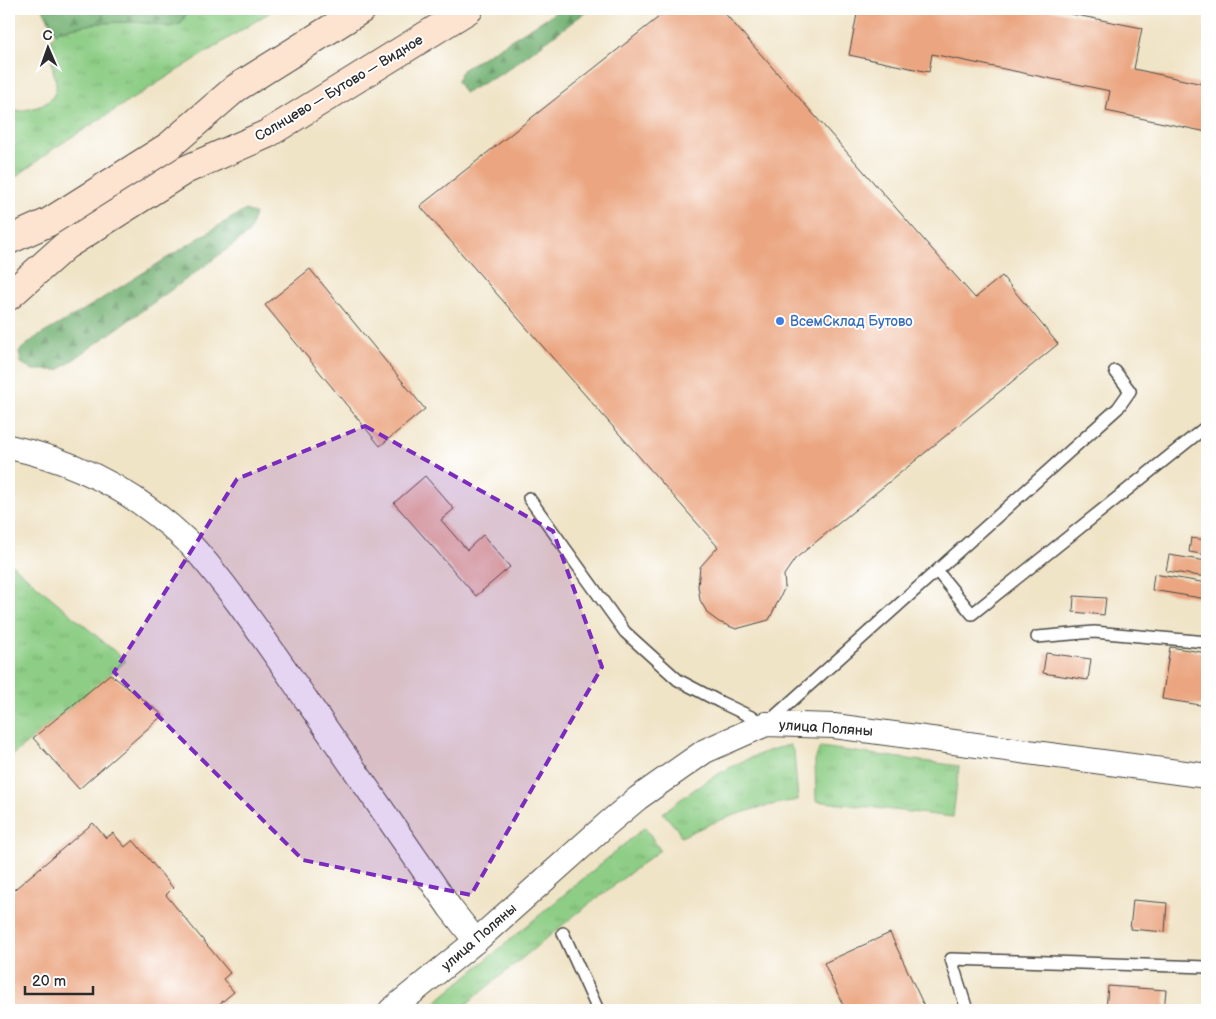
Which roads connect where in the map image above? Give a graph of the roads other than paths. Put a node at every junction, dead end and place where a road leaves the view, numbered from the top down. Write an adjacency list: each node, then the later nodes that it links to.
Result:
1 (362, 9): 3 (main road)
2 (469, 9): 4 (main road, Солнцево — Бутово — Видное)
3 (9, 240)
4 (9, 296)
5 (1115, 371): 9 (lane)
6 (1207, 426): 9 (lane)
7 (9, 447): 15 (street)
8 (529, 498): 12 (lane)
9 (936, 571): 12 (lane)
10 (1037, 637): 11 (lane)
11 (1207, 642)
12 (766, 724): 13 (street, улица Поляны); 15 (street, улица Поляны)
13 (1207, 776)
14 (563, 932): 18 (lane)
15 (476, 941): 17 (street, улица Поляны)
16 (1207, 968): 19 (lane)
17 (392, 1010)
18 (598, 1010)
19 (967, 1010)

